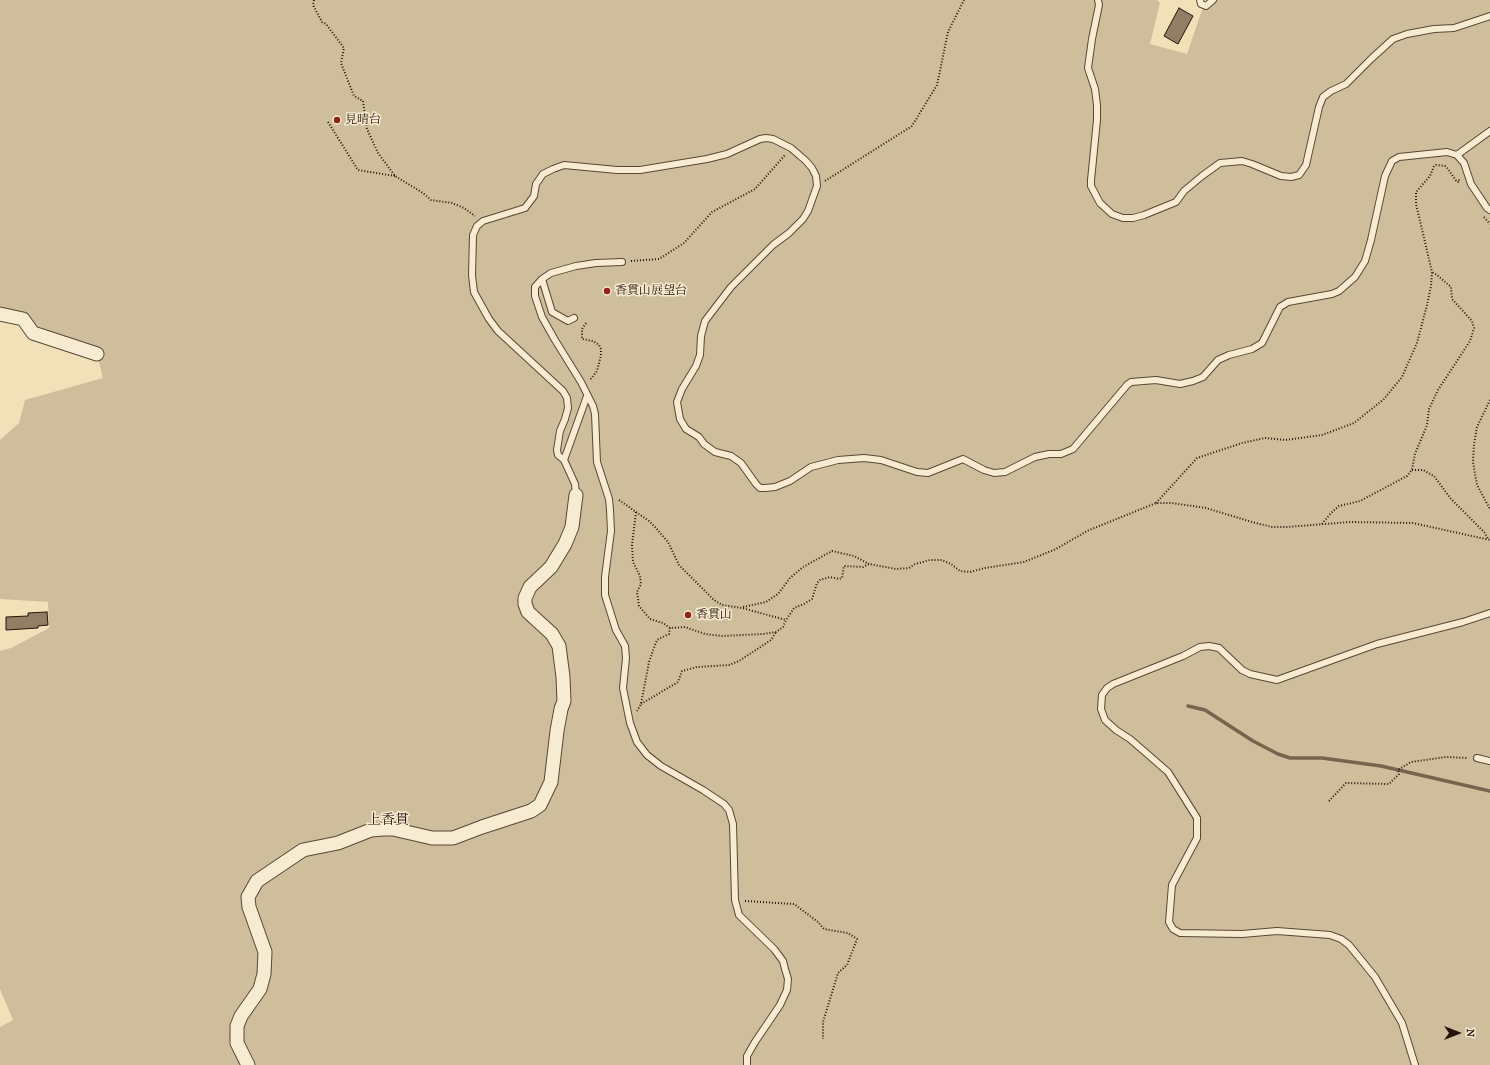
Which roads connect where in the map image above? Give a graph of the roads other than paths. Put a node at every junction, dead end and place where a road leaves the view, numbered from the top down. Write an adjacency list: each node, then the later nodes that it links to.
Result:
1 (1098, 0): 4 (lane)
2 (1200, 0): 3 (lane)
3 (1213, 0)
4 (1490, 16)
5 (1490, 131): 6 (lane)
6 (1457, 155): 7 (lane); 14 (lane)
7 (1490, 210)
8 (622, 262): 9 (lane)
9 (542, 279): 11 (lane); 13 (lane)
10 (0, 314): 12 (street)
11 (574, 318)
12 (97, 354)
13 (587, 396): 14 (lane); 20 (lane)
14 (564, 460): 15 (lane)
15 (576, 495): 19 (street)
16 (1490, 613): 21 (lane)
17 (1477, 758): 18 (lane)
18 (1490, 761)
19 (248, 1065)
20 (747, 1065)
21 (1415, 1065)

